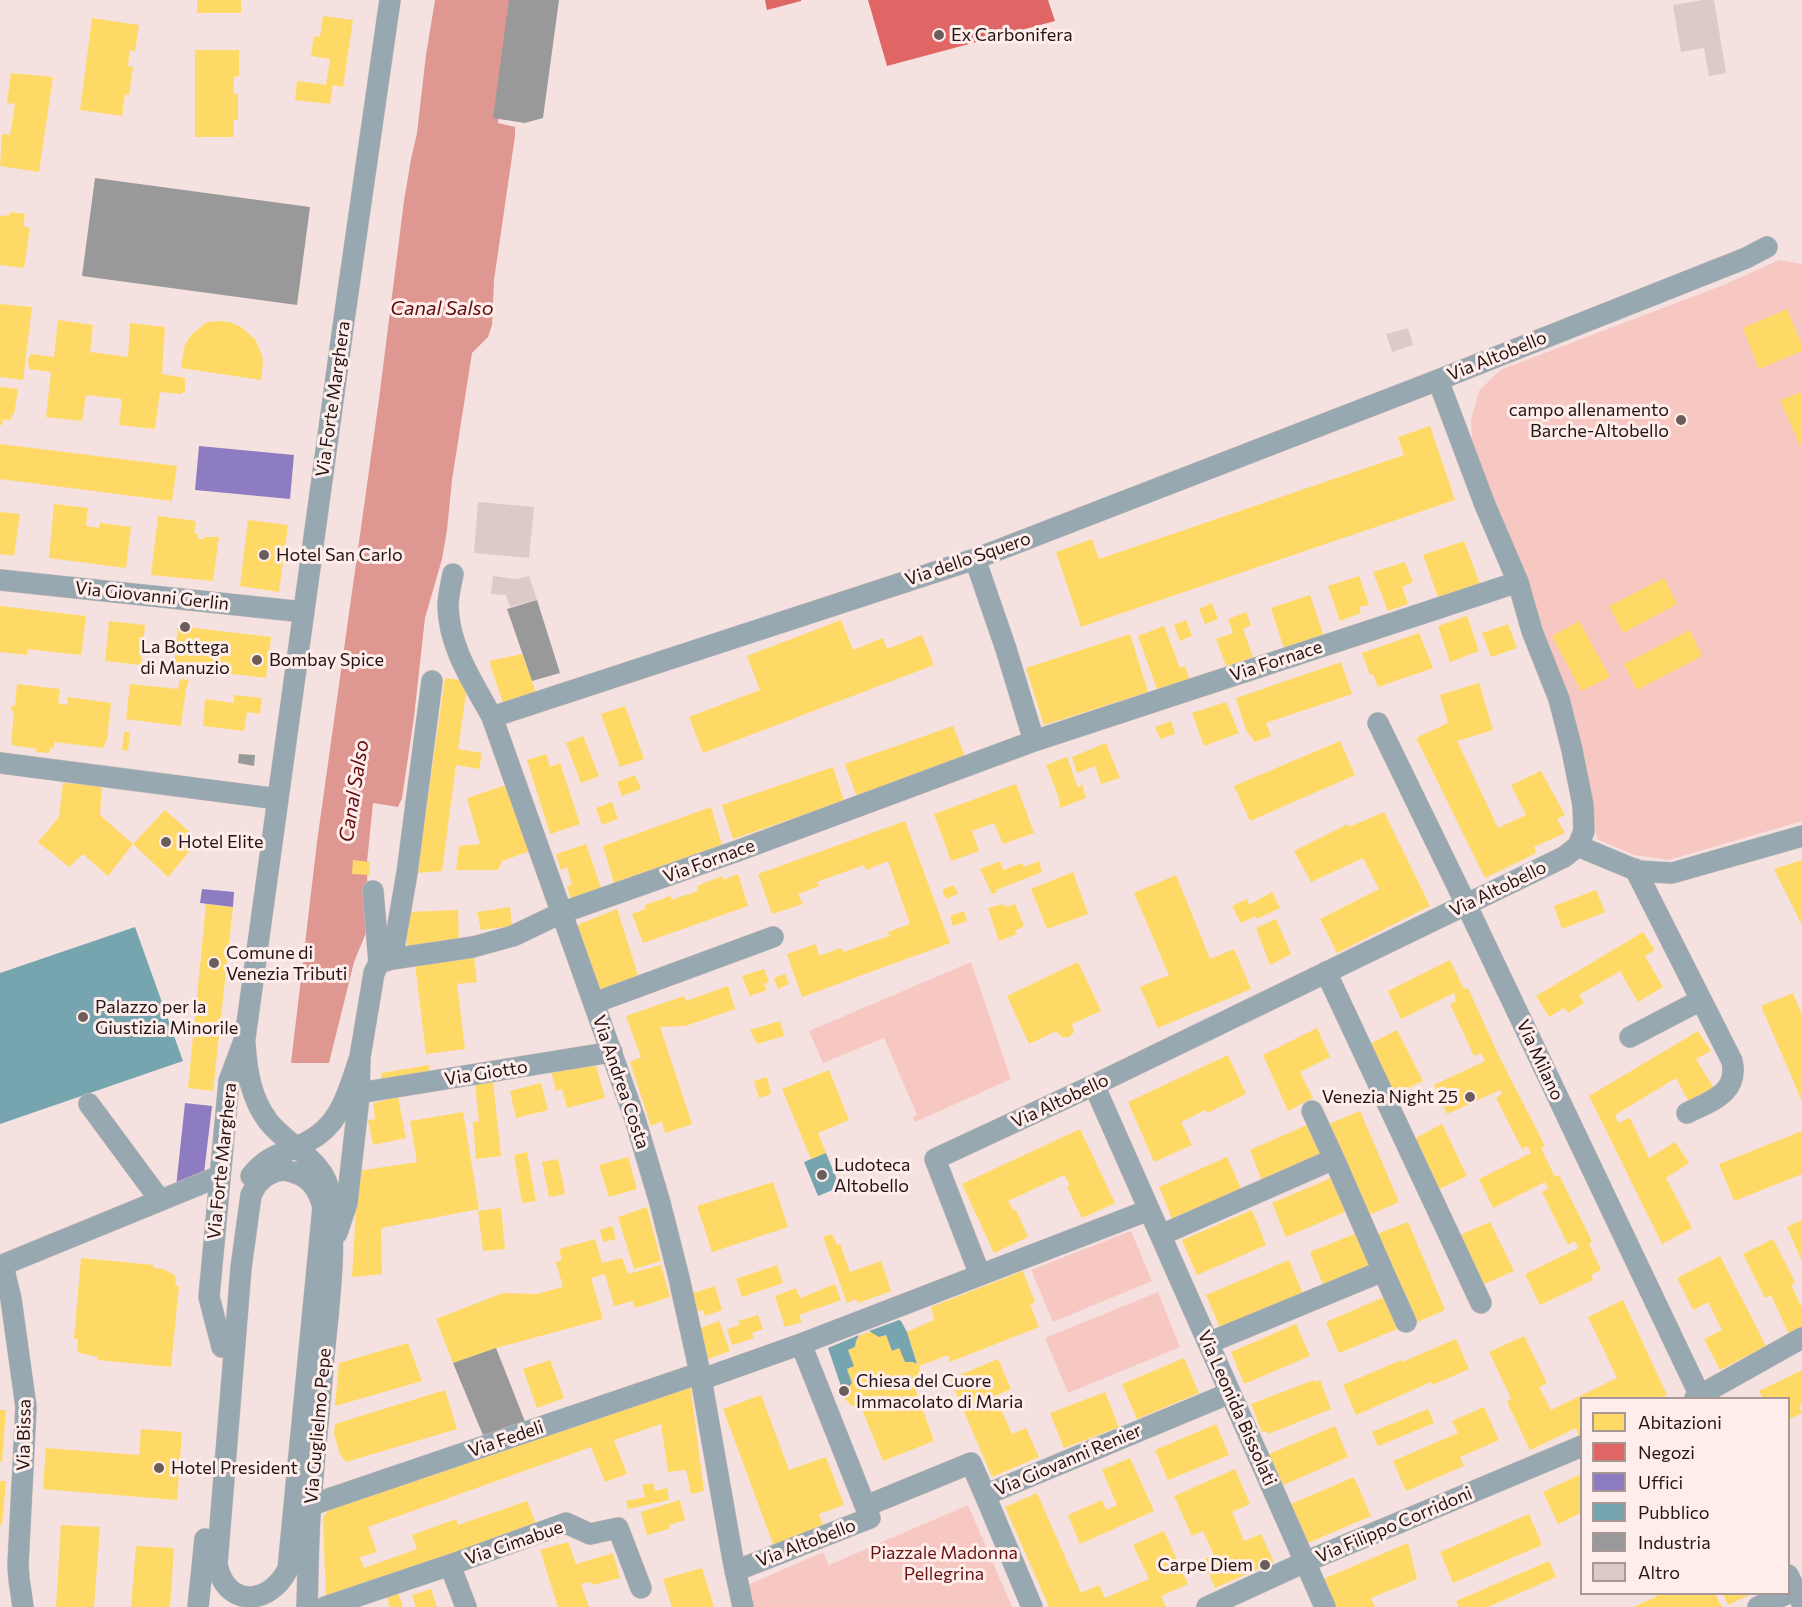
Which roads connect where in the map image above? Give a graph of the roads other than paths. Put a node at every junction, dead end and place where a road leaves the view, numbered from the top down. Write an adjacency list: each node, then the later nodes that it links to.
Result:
1 (390, 0): 8 (street, Via Forte Marghera)
2 (1767, 247): 3 (street, Via Altobello)
3 (1438, 380): 4 (street, Via dello Squero); 7 (street, Via Altobello)
4 (975, 558): 10 (street, Via dello Squero); 12 (street)
5 (453, 574): 10 (street, Via Andrea Costa)
6 (0, 580): 8 (street, Via Giovanni Gerlin)
7 (1518, 582): 12 (street, Via Fornace); 16 (street, Via Altobello)
8 (304, 612): 14 (street, Via Forte Marghera)
9 (432, 681): 22 (street)
10 (499, 714): 20 (street, Via Andrea Costa)
11 (1378, 723): 19 (street, Via Milano)
12 (1034, 741): 20 (street, Via Fornace)
13 (0, 763): 14 (street)
14 (279, 799): 27 (street, Via Forte Marghera)
15 (1802, 836): 17 (street)
16 (1578, 846): 17 (street); 19 (street, Via Altobello)
17 (1635, 869): 24 (street)
18 (373, 891): 22 (street)
19 (1466, 904): 23 (street, Via Altobello); 53 (street, Via Milano)
20 (561, 913): 22 (street, Via Fornace); 25 (street, Via Andrea Costa)
21 (773, 937): 25 (street)
22 (386, 961): 30 (street)
23 (1326, 972): 29 (street, Via Altobello); 45 (street)
24 (1701, 1000): 26 (street); 33 (street)
25 (594, 1003): 28 (street, Via Andrea Costa)
26 (1630, 1037)
27 (245, 1038): 34 (street, Via Guglielmo Pepe); 37 (street, Via Forte Marghera)
28 (612, 1052): 30 (street, Via Giotto); 51 (street, Via Andrea Costa)
29 (1094, 1085): 39 (street, Via Leonida Bissolati); 44 (street, Via Altobello)
30 (351, 1099): 34 (street); 35 (street, Via Forte Marghera); 41 (street, Via Guglielmo Pepe)
31 (89, 1104): 38 (street)
32 (1312, 1111): 36 (street)
33 (1687, 1113)
34 (275, 1129): 35 (street, Via Guglielmo Pepe)
35 (295, 1147): 41 (street, Via Guglielmo Pepe); 50 (street, Via Forte Marghera)
36 (1334, 1159): 40 (street); 43 (street)
37 (220, 1176): 38 (street); 50 (street, Via Forte Marghera)
38 (160, 1200): 42 (street)
39 (1149, 1210): 40 (street, Via Leonida Bissolati); 44 (street)
40 (1161, 1235): 48 (street, Via Leonida Bissolati)
41 (334, 1245): 58 (street, Via Guglielmo Pepe)
42 (0, 1266): 66 (street, Via Bissa)
43 (1383, 1271): 46 (street); 48 (street)
44 (980, 1275): 49 (street)
45 (1481, 1303)
46 (1406, 1322)
47 (1802, 1338): 54 (street)
48 (1208, 1343): 52 (street, Via Leonida Bissolati)
49 (801, 1344): 51 (street); 57 (street, Via Altobello)
50 (222, 1347): 59 (street, Via Forte Marghera)
51 (700, 1373): 58 (street, Via Fedeli); 63 (street, Via Andrea Costa)
52 (1230, 1393): 56 (street, Via Giovanni Renier); 60 (street, Via Leonida Bissolati)
53 (1698, 1397)
54 (1700, 1397)
55 (1580, 1446): 60 (street, Via Filippo Corridoni)
56 (985, 1495): 57 (street); 74 (street, Via Giovanni Renier)
57 (865, 1504): 63 (street, Via Altobello)
58 (310, 1510): 69 (street); 70 (street, Via Guglielmo Pepe)
59 (206, 1535): 67 (street, Via Forte Marghera); 68 (street)
60 (1305, 1562): 75 (street, Via Filippo Corridoni); 76 (street, Via Leonida Bissolati)
61 (217, 1564): 61 (street)
62 (450, 1565): 64 (street, Via Cimabue); 71 (street, Via Cimabue); 72 (street, Via Cimabue)
63 (735, 1571): 73 (street, Via Andrea Costa)
64 (641, 1588)
65 (1782, 1595): 77 (street)
66 (23, 1607)
67 (198, 1607)
68 (235, 1607)
69 (270, 1607)
70 (307, 1607)
71 (325, 1607)
72 (466, 1607)
73 (743, 1607)
74 (1032, 1607)
75 (1208, 1607)
76 (1325, 1607)
77 (1758, 1607)

